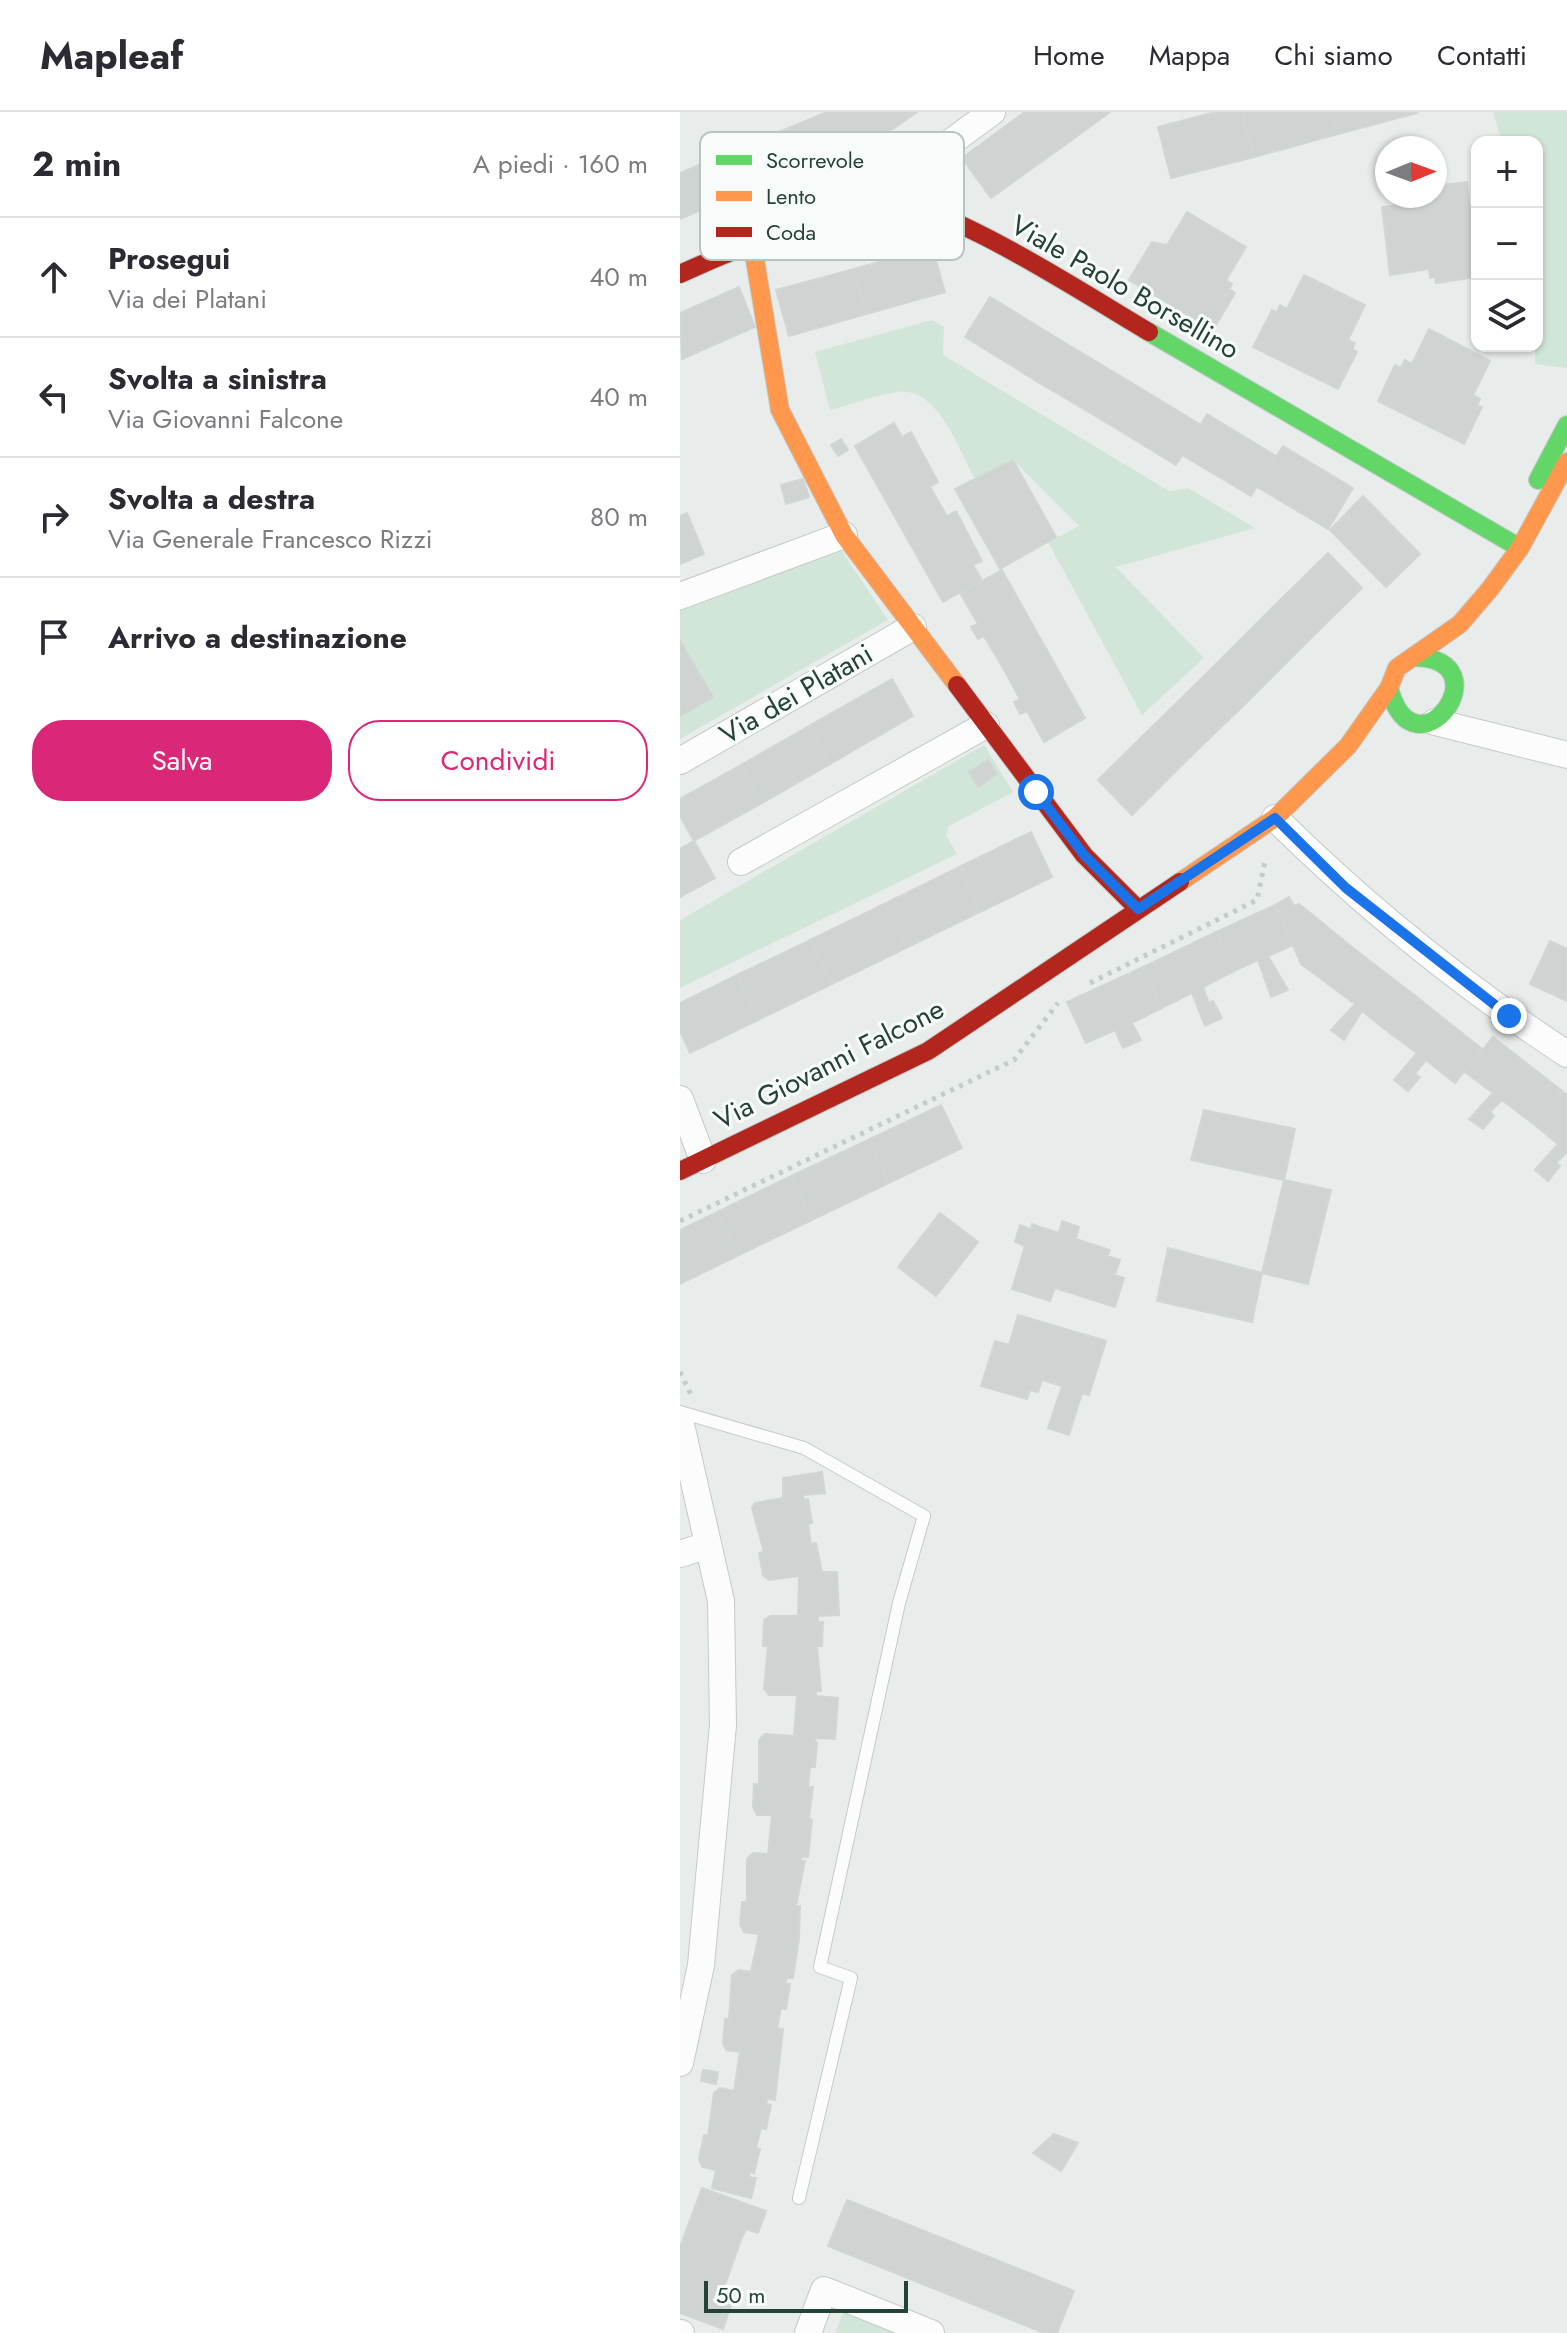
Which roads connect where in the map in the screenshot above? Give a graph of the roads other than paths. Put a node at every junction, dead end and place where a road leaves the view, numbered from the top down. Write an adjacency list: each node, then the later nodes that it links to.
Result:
1 (992, 112): 2 (street)
2 (964, 133)
3 (964, 227): 10 (street, Viale Paolo Borsellino)
4 (712, 260): 6 (street, Viale Paolo Borsellino)
5 (755, 260): 9 (street)
6 (680, 274)
7 (1567, 427): 10 (street, Via Giovanni Falcone)
8 (1567, 462): 10 (street, Via Giovanni Falcone)
9 (844, 535): 11 (street); 13 (street)
10 (1512, 544): 12 (street, Via Giovanni Falcone)
11 (680, 596)
12 (1460, 624): 14 (street, Via Giovanni Falcone); 15 (street)
13 (913, 627): 18 (street); 22 (street, Via dei Platani)
14 (1415, 657): 15 (street); 16 (street, Via Giovanni Falcone)
15 (1454, 686): 17 (street); 19 (street)
16 (1389, 688): 17 (street); 20 (street, Via Giovanni Falcone)
17 (1423, 722): 19 (street); 20 (street, Via Giovanni Falcone)
18 (986, 725): 24 (street); 25 (street)
19 (1487, 738): 21 (street)
20 (1348, 746): 23 (street, Via Giovanni Falcone)
21 (1567, 755)
22 (680, 761)
23 (1275, 818): 25 (street, Via Giovanni Falcone); 26 (street)
24 (741, 862)
25 (1138, 909): 28 (street, Via Giovanni Falcone)
26 (1567, 1054)
27 (680, 1099): 28 (street)
28 (692, 1165)
29 (680, 1412): 34 (lane)
30 (680, 1420): 31 (street)
31 (708, 1545): 32 (street); 33 (street)
32 (680, 1554)
33 (680, 2063)
34 (799, 2198)
35 (808, 2333): 36 (street)
36 (931, 2333)

